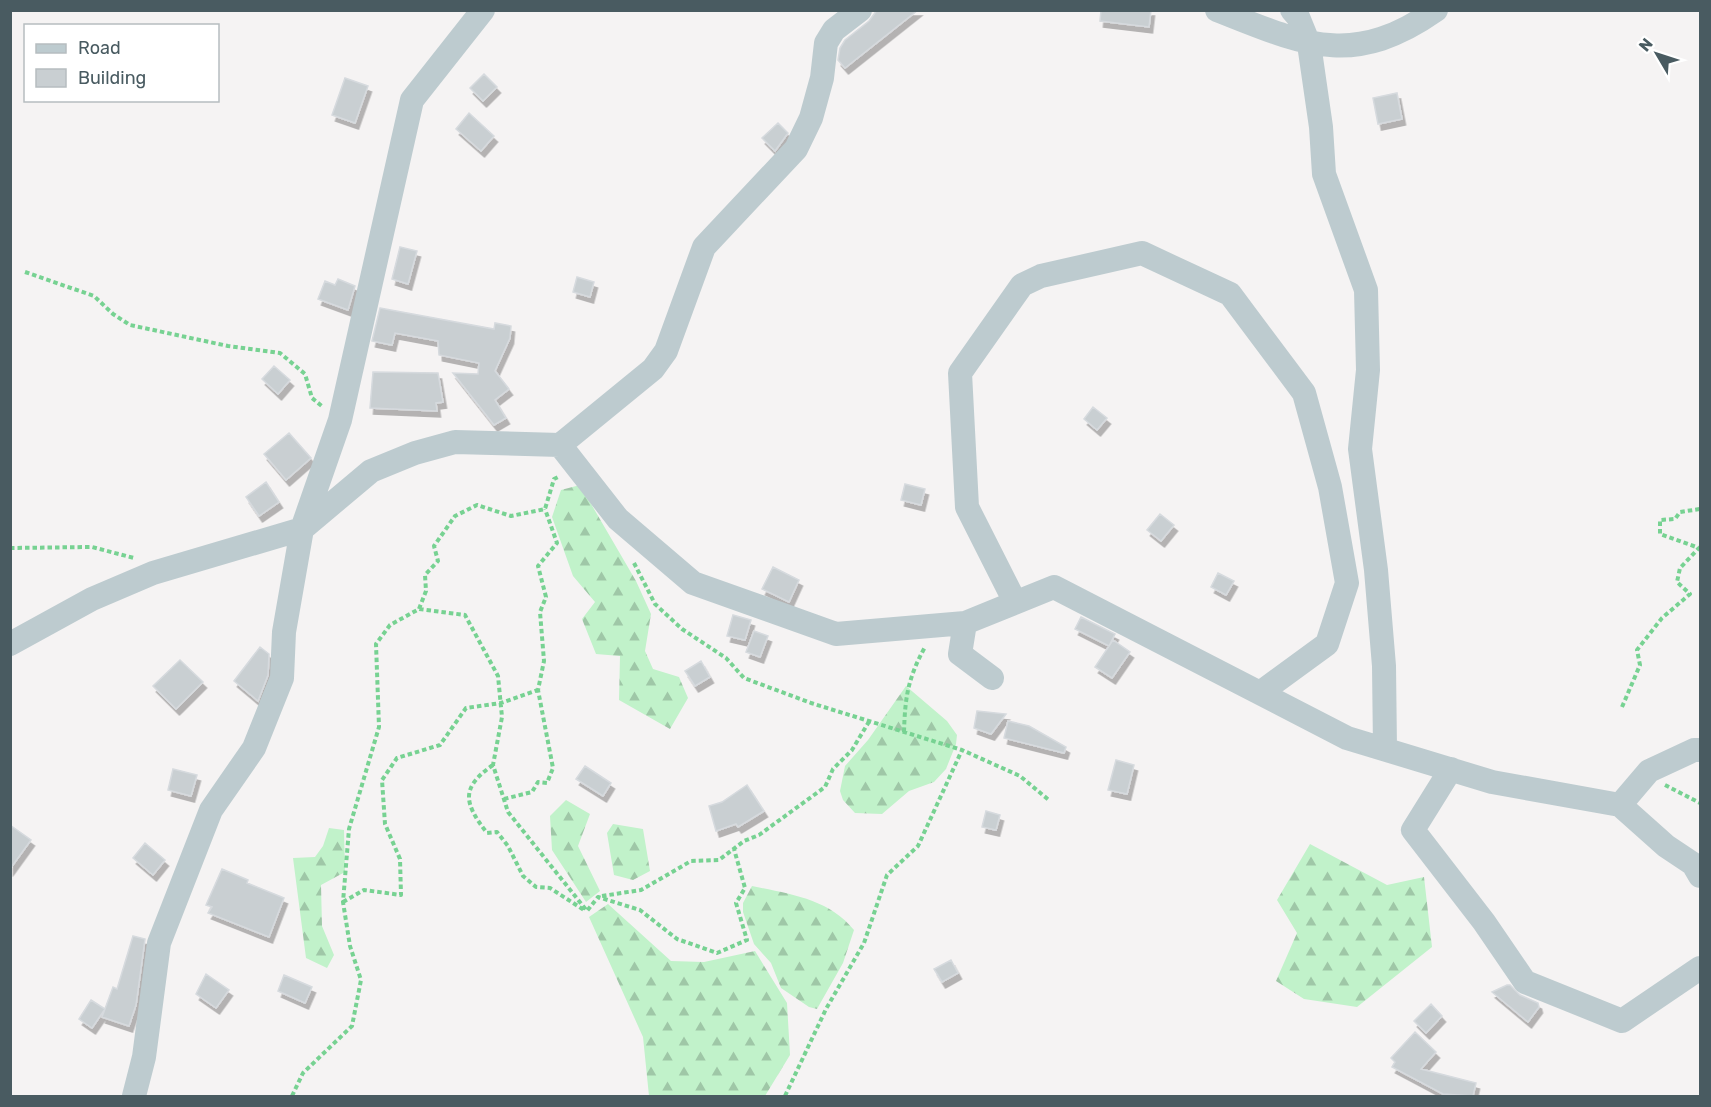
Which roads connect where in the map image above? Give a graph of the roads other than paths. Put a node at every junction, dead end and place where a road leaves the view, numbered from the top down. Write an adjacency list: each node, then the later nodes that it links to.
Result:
1 (483, 10): 8 (street)
2 (860, 10): 7 (street)
3 (1218, 10): 6 (street)
4 (1292, 10): 6 (street)
5 (1436, 10): 6 (street)
6 (1309, 44): 14 (street)
7 (560, 446): 8 (street); 10 (street)
8 (302, 529): 11 (street); 20 (street)
9 (1015, 602): 10 (street); 13 (street); 13 (street)
10 (965, 622): 12 (street)
11 (10, 644)
12 (992, 678)
13 (1260, 693): 14 (street)
14 (1385, 749): 16 (street)
15 (1701, 750): 17 (street)
16 (1451, 769): 17 (street); 19 (street)
17 (1620, 805): 18 (street)
18 (1701, 876)
19 (1701, 968)
20 (134, 1096)

